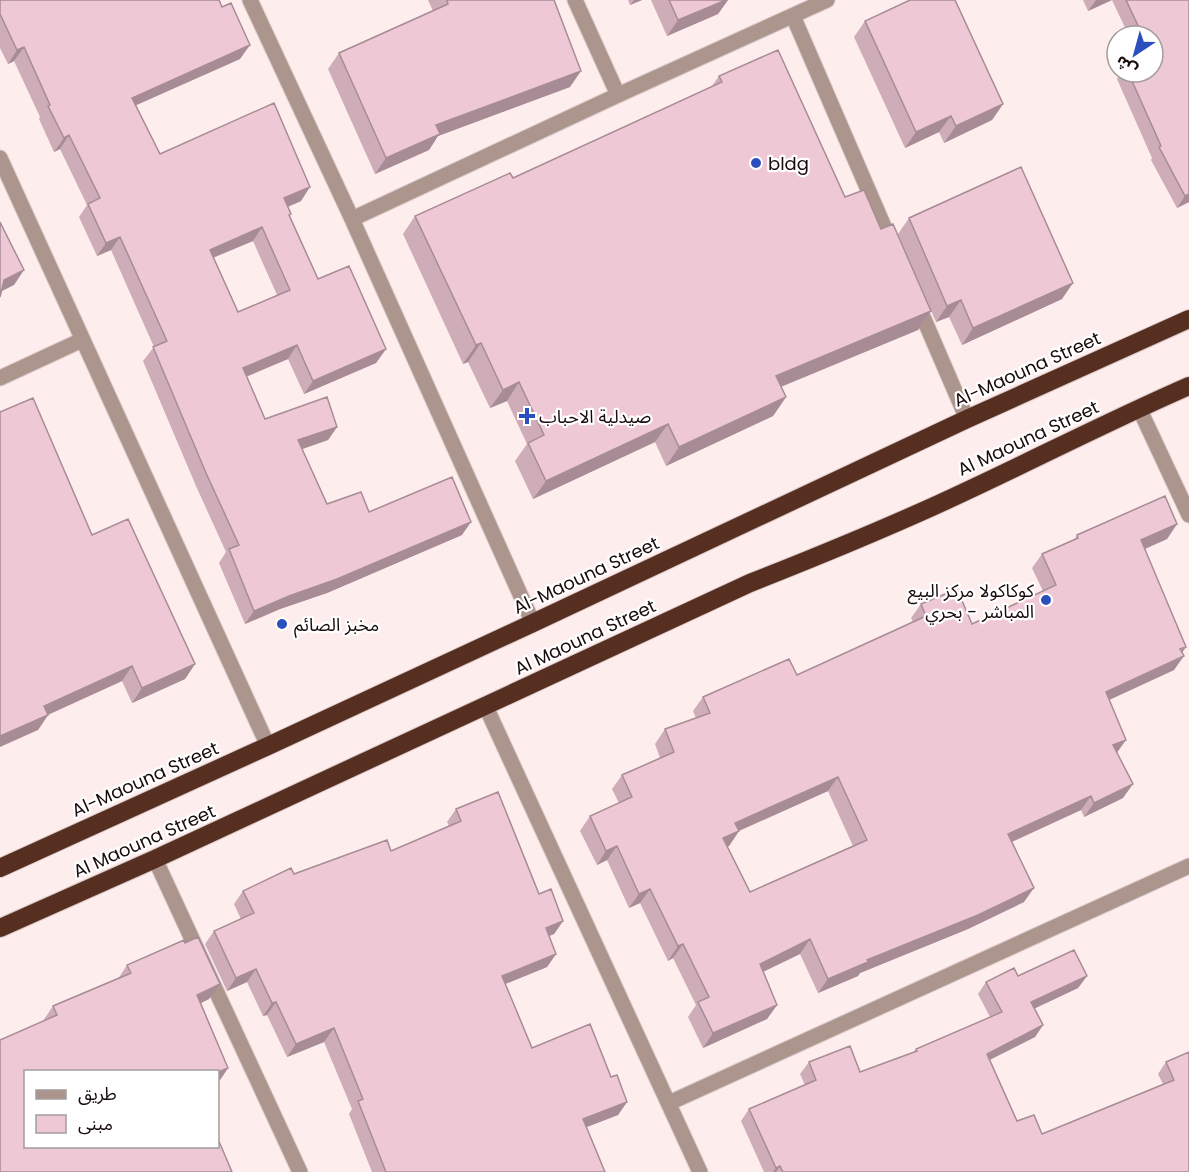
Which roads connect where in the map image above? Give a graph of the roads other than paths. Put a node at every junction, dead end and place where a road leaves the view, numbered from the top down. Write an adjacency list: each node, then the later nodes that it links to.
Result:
1 (250, 0): 7 (street)
2 (575, 0): 5 (street)
3 (827, 0): 4 (street)
4 (793, 16): 5 (street); 8 (street)
5 (618, 95): 7 (street)
6 (0, 158): 11 (street)
7 (352, 219): 17 (street)
8 (896, 256)
9 (910, 288): 15 (street)
10 (1189, 319): 15 (highway, Al-Maouna Street)
11 (82, 340): 12 (street); 19 (street)
12 (0, 378)
13 (1189, 386): 14 (highway, Al Maouna Street)
14 (1139, 408): 16 (street); 18 (highway, Al Maouna Street)
15 (967, 419): 17 (highway, Al-Maouna Street)
16 (1189, 515)
17 (533, 623): 19 (highway, Al-Maouna Street)
18 (486, 707): 20 (highway, Al Maouna Street); 24 (street)
19 (268, 746): 22 (highway, Al-Maouna Street)
20 (155, 860): 23 (highway, Al Maouna Street); 25 (street)
21 (1189, 866): 24 (street)
22 (0, 868)
23 (0, 928)
24 (669, 1103): 26 (street)
25 (300, 1172)
26 (700, 1172)

